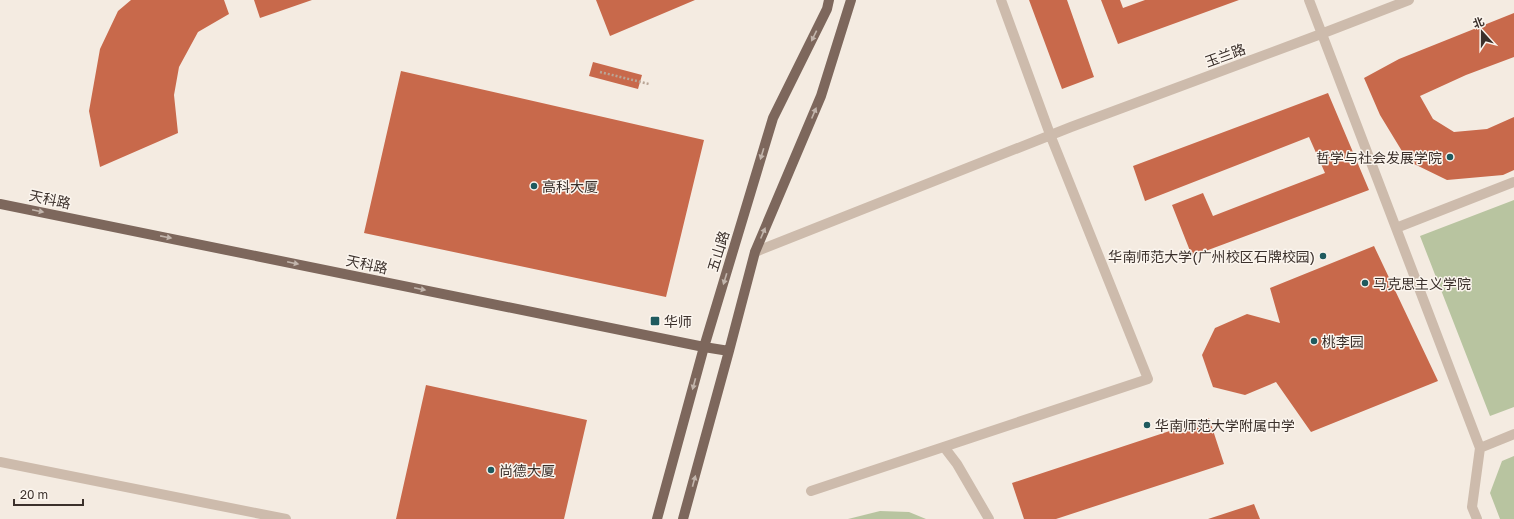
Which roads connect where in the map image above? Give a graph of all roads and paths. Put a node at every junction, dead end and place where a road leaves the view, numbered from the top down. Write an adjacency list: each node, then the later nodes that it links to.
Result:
1 (829, 0): 14 (main road, 五山路, one-way to 14)
2 (851, 0): 13 (main road, one-way to 2)
3 (1001, 0): 9 (street)
4 (1309, 0): 6 (street)
5 (1409, 0): 6 (street, 玉兰路)
6 (1321, 34): 9 (street, 玉兰路); 12 (street)
7 (600, 72): 8 (path)
8 (649, 84)
9 (1051, 137): 13 (street, 玉兰路); 17 (street)
10 (1514, 182): 12 (street)
11 (0, 204): 14 (main road, 天科路, one-way to 14)
12 (1396, 228): 18 (street)
13 (755, 252): 15 (main road)
14 (704, 347): 15 (main road, 天科路); 22 (main road, 五山路, one-way to 22)
15 (730, 351): 23 (main road, one-way to 15)
16 (1514, 434): 18 (street)
17 (944, 447): 20 (street); 24 (street)
18 (1480, 448): 25 (street)
19 (0, 462): 21 (street)
20 (811, 491)
21 (286, 519)
22 (657, 519)
23 (683, 519)
24 (989, 519)
25 (1477, 519)

